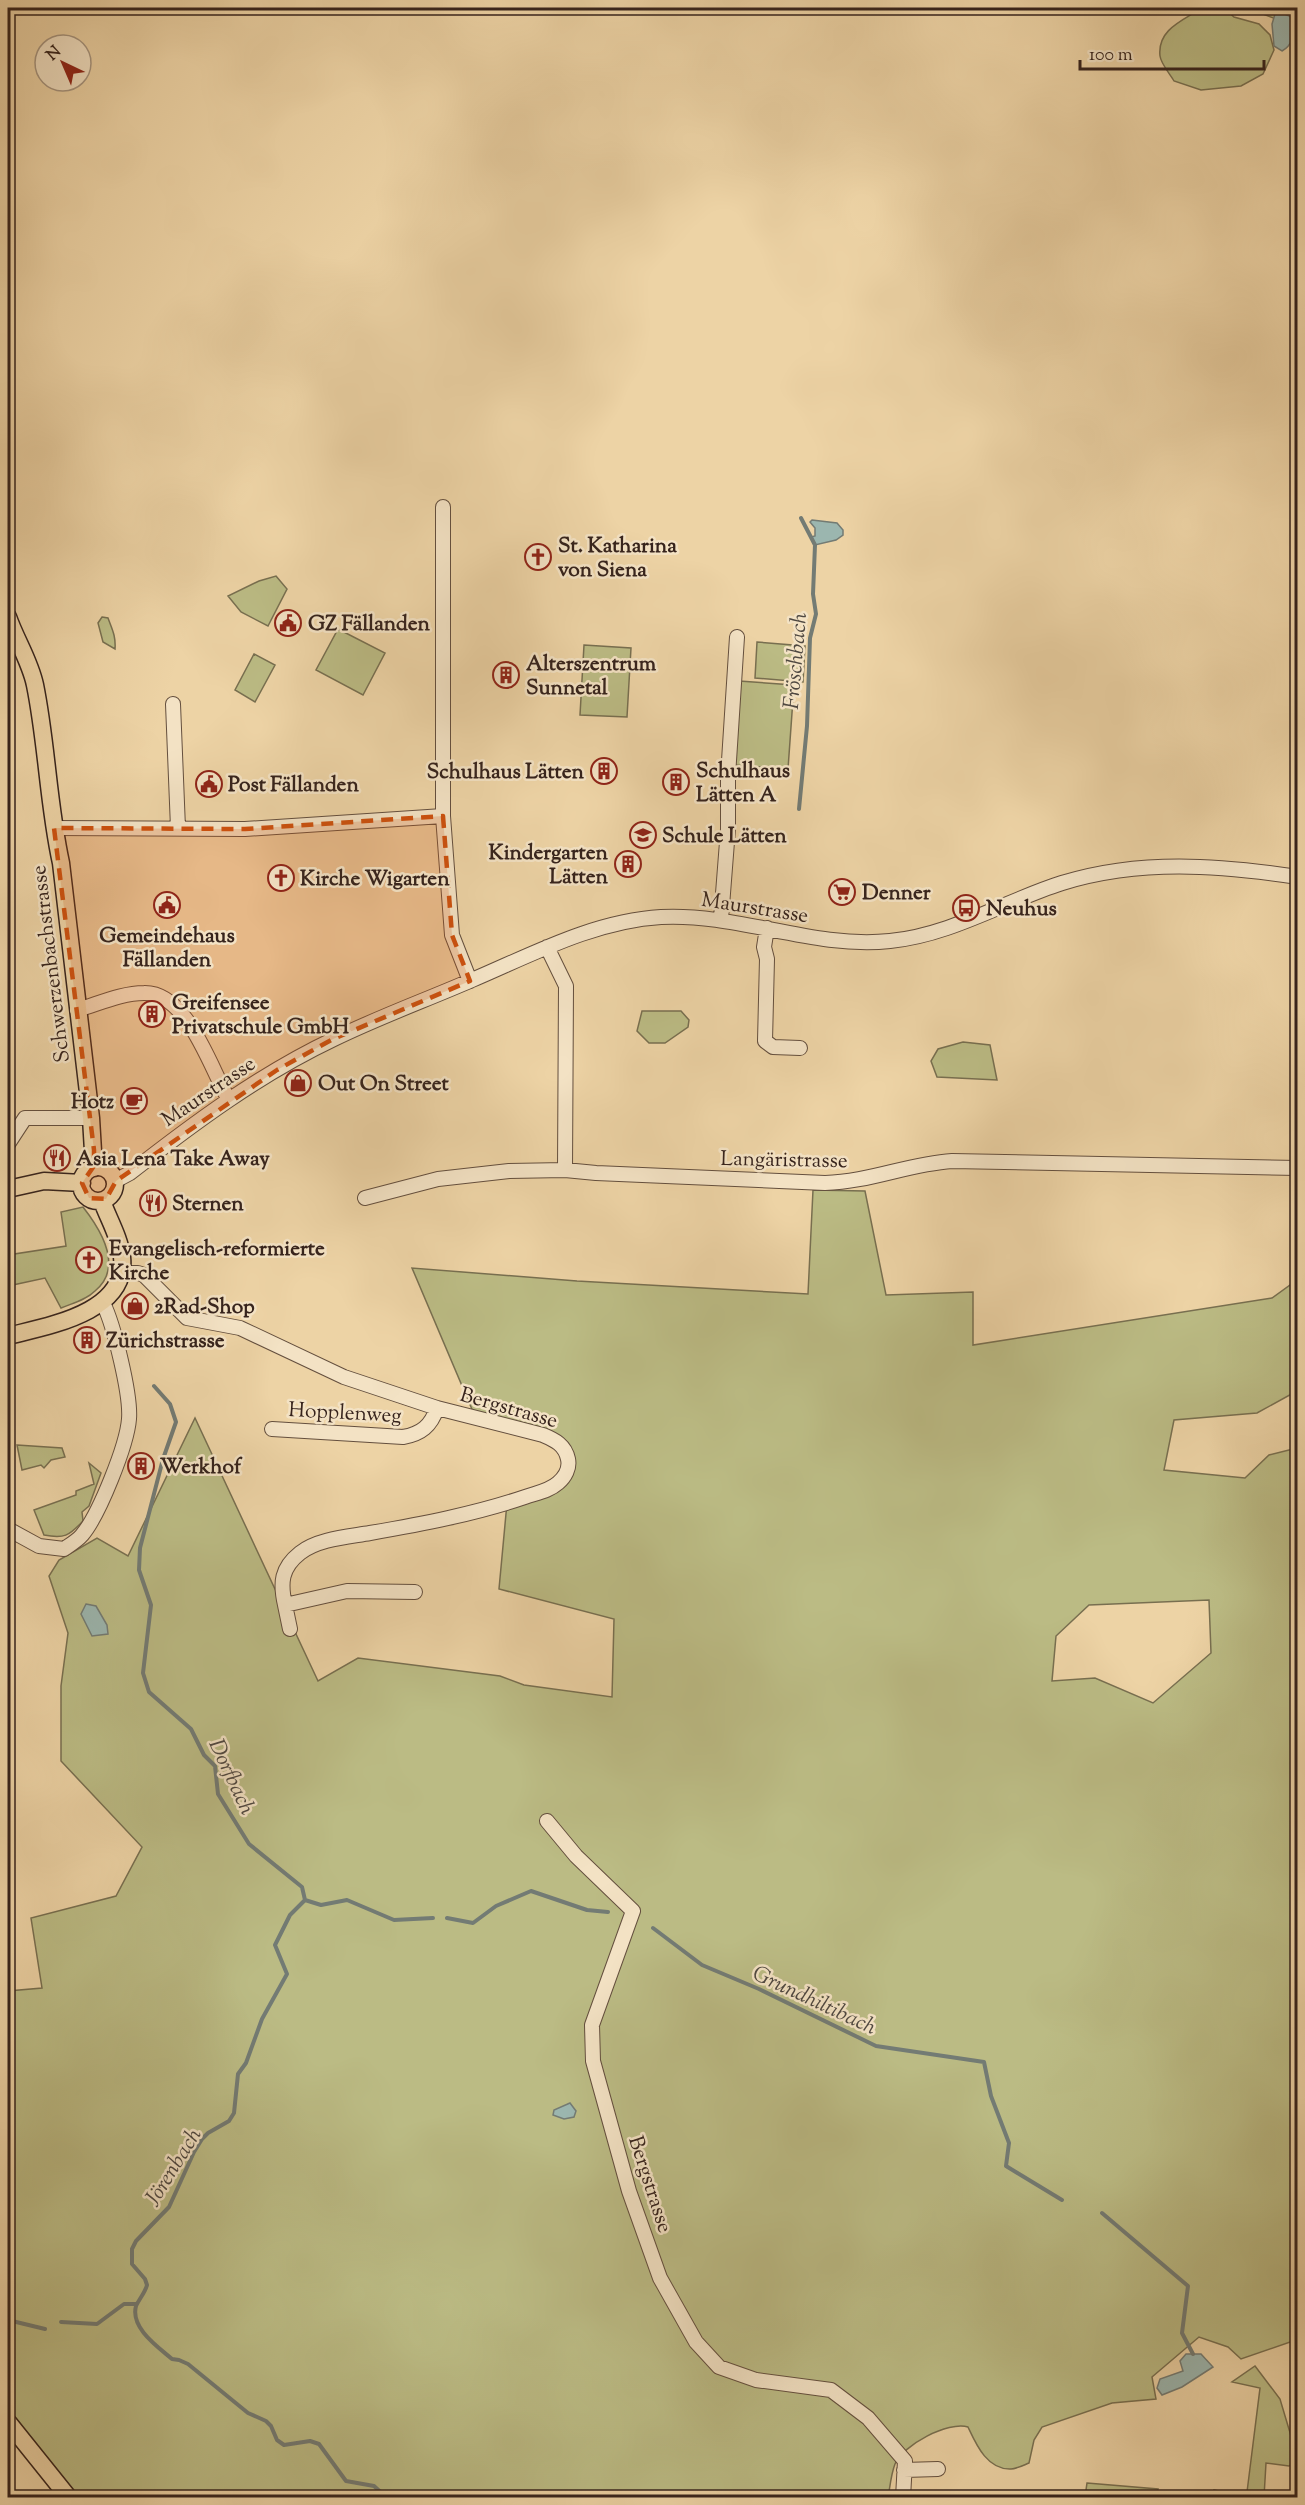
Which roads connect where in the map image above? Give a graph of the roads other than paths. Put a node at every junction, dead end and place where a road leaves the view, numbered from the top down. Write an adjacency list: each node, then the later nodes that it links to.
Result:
1 (443, 507): 5 (street)
2 (8, 617): 6 (main road, Schwerzenbachstrasse)
3 (737, 637): 9 (street)
4 (173, 704): 7 (street)
5 (443, 816): 7 (street); 12 (street)
6 (54, 828): 7 (street); 13 (main road, Schwerzenbachstrasse)
7 (178, 828)
8 (1298, 877): 10 (street, Maurstrasse)
9 (721, 919): 10 (street, Maurstrasse); 11 (street, Maurstrasse)
10 (767, 928): 14 (street)
11 (547, 947): 12 (street, Maurstrasse); 20 (street)
12 (470, 981): 15 (street, Maurstrasse)
13 (77, 1010): 15 (street); 16 (main road, Schwerzenbachstrasse)
14 (800, 1048)
15 (229, 1100): 21 (street, Maurstrasse)
16 (91, 1118): 17 (street); 18 (main road, Schwerzenbachstrasse)
17 (8, 1144)
18 (94, 1168): 21 (main road); 22 (main road)
19 (1298, 1168): 20 (street, Langäristrasse)
20 (565, 1170): 24 (street, Langäristrasse)
21 (115, 1181): 25 (main road)
22 (82, 1183): 23 (main road); 25 (main road)
23 (8, 1189)
24 (365, 1198)
25 (102, 1201): 26 (main road)
26 (121, 1273): 27 (main road); 29 (street, Bergstrasse)
27 (103, 1303): 28 (main road); 31 (street)
28 (8, 1336)
29 (437, 1408): 30 (street, Hopplenweg); 33 (street, Bergstrasse)
30 (272, 1429)
31 (8, 1529)
32 (415, 1592): 33 (street)
33 (285, 1605): 34 (street, Bergstrasse)
34 (290, 1629)
35 (547, 1821): 37 (street, Bergstrasse)
36 (8, 2422): 39 (main road)
37 (904, 2465): 38 (street); 40 (street)
38 (938, 2469)
39 (69, 2498)
40 (903, 2498)

